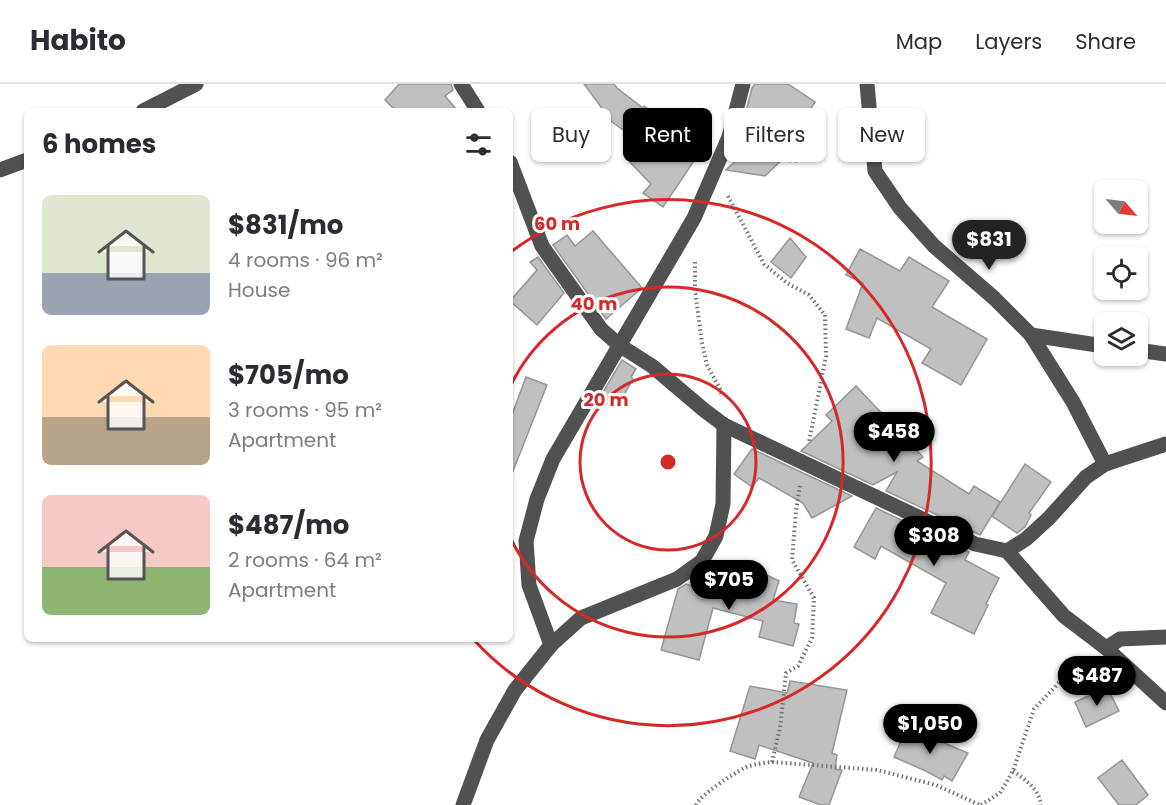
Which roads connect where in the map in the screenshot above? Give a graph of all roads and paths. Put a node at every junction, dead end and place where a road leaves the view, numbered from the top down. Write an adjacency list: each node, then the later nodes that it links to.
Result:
1 (196, 84): 5 (street)
2 (461, 84): 6 (street)
3 (743, 84): 10 (street)
4 (867, 84): 12 (street)
5 (150, 108)
6 (476, 108)
7 (24, 161): 8 (street)
8 (0, 170)
9 (513, 170): 14 (street)
10 (716, 171): 14 (street); 19 (path)
11 (695, 259): 17 (path)
12 (1031, 335): 13 (street); 20 (street)
13 (1094, 344)
14 (619, 345): 17 (street); 23 (street)
15 (1148, 352): 16 (street)
16 (1166, 354)
17 (724, 425): 19 (street); 23 (street)
18 (1166, 444): 20 (street)
19 (804, 462): 21 (street); 26 (path)
20 (1106, 464): 21 (street)
21 (1007, 550): 24 (street)
22 (1166, 637): 24 (street)
23 (550, 645): 28 (street)
24 (1106, 648): 25 (street); 27 (path)
25 (1166, 703)
26 (772, 762): 29 (path); 30 (path)
27 (1013, 771): 30 (path); 31 (path)
28 (463, 805)
29 (696, 805)
30 (981, 805)
31 (1041, 805)

